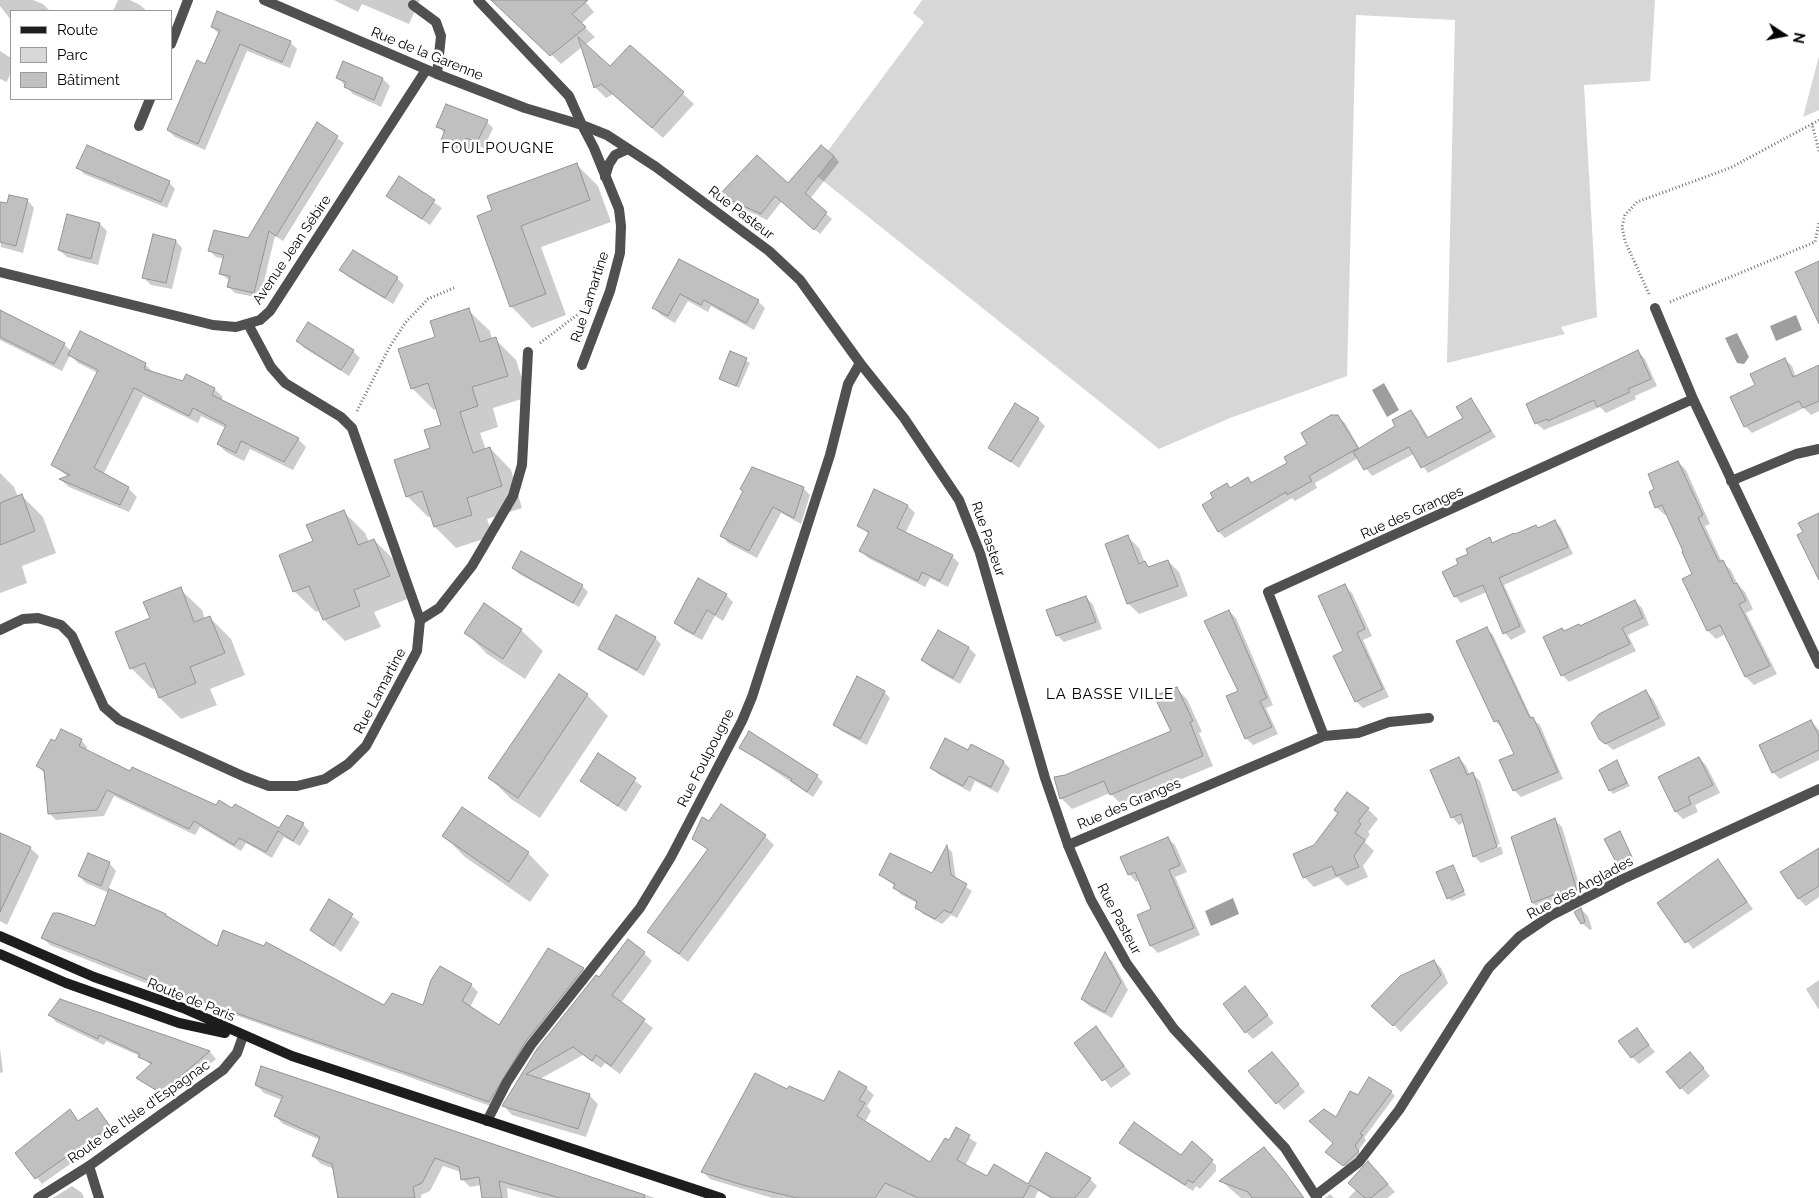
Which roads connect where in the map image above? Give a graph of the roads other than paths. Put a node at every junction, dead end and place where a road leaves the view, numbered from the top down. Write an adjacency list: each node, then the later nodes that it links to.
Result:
1 (188, 0): 5 (street)
2 (264, 0): 6 (street, Rue de la Garenne)
3 (478, 0): 9 (street)
4 (414, 5): 7 (street)
5 (172, 41)
6 (426, 70): 7 (street, Rue de la Garenne); 15 (street, Avenue Jean Sébire)
7 (437, 74): 9 (street, Rue de la Garenne)
8 (150, 100): 10 (street)
9 (582, 125): 11 (street, Rue Pasteur); 12 (street, Rue Lamartine)
10 (139, 126)
11 (628, 149): 12 (street); 17 (street, Rue Pasteur)
12 (605, 177): 18 (street, Rue Lamartine)
13 (0, 272): 15 (street, Avenue Jean Sébire)
14 (1655, 308): 19 (street)
15 (248, 324): 22 (street)
16 (528, 352): 22 (street)
17 (860, 364): 28 (street, Rue Pasteur); 34 (street, Rue Foulpougne)
18 (582, 365)
19 (1693, 399): 21 (street); 26 (street, Rue des Granges)
20 (1819, 449): 21 (street)
21 (1731, 481): 24 (street)
22 (420, 620): 23 (street, Rue Lamartine)
23 (0, 630)
24 (1819, 664)
25 (1429, 718): 26 (street)
26 (1324, 736): 28 (street, Rue des Granges)
27 (1819, 789): 36 (street, Rue des Anglades)
28 (1068, 845): 36 (street, Rue Pasteur)
29 (0, 936): 30 (main road, Route de Paris)
30 (21, 946): 32 (main road); 33 (main road, Route de Paris)
31 (0, 954): 32 (main road, Route de Paris)
32 (14, 960): 33 (main road, Route de Paris)
33 (243, 1036): 34 (main road); 35 (street, Route de l'Isle d'Espagnac)
34 (487, 1121): 39 (main road)
35 (89, 1166): 37 (street, Route de l'Isle d'Espagnac); 38 (street)
36 (1316, 1196)
37 (38, 1198)
38 (99, 1198)
39 (722, 1198)

